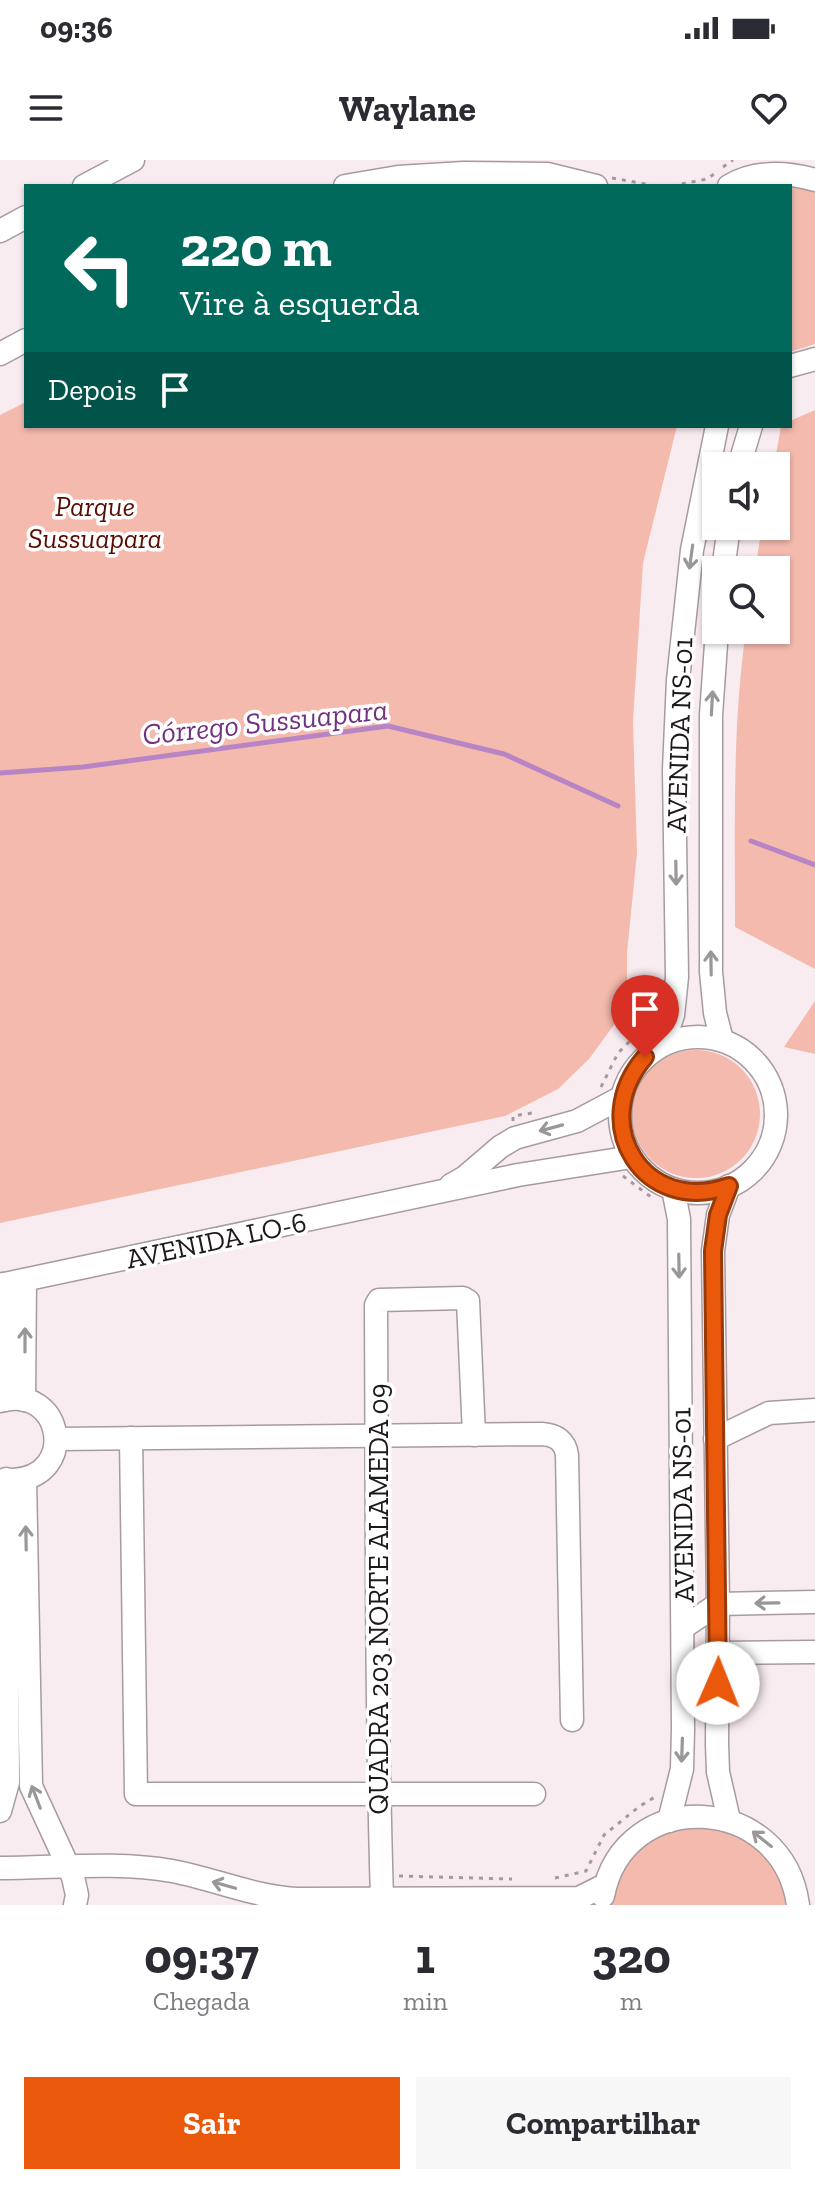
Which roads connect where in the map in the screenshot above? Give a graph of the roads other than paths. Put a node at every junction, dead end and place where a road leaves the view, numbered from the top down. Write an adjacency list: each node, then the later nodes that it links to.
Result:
1 (133, 160): 5 (street)
2 (794, 167): 4 (street); 9 (street)
3 (464, 173): 6 (street); 7 (street); 8 (street)
4 (815, 180)
5 (88, 184)
6 (357, 184)
7 (499, 184)
8 (588, 184)
9 (733, 184)
10 (24, 218): 11 (street)
11 (0, 231)
12 (24, 341): 13 (street)
13 (0, 354)
14 (815, 359): 15 (street)
15 (792, 365)
16 (717, 428): 21 (street, AVENIDA NS-01, one-way to 21)
17 (750, 428): 18 (street)
18 (743, 452)
19 (716, 644): 20 (street, AVENIDA NS-01, one-way to 19)
20 (722, 1040): 21 (street); 24 (street)
21 (663, 1044): 22 (street)
22 (622, 1097): 23 (street); 26 (street, one-way to 26)
23 (625, 1165): 25 (street); 26 (street, AVENIDA LO-6)
24 (729, 1186): 25 (street); 35 (street, AVENIDA NS-01)
25 (665, 1195): 39 (street, AVENIDA NS-01, one-way to 39)
26 (431, 1196): 27 (street, AVENIDA LO-6)
27 (25, 1280): 28 (street, AVENIDA LO-6); 29 (street, one-way to 27)
28 (2, 1285): 29 (street)
29 (9, 1400): 34 (street)
30 (815, 1410): 35 (street)
31 (474, 1435): 32 (street); 32 (street, QUADRA 203 NORTE ALAMEDA 09); 42 (street)
32 (376, 1436): 33 (street); 44 (street, QUADRA 203 NORTE ALAMEDA 09)
33 (131, 1438): 34 (street); 44 (street)
34 (56, 1439): 36 (street)
35 (715, 1439): 38 (street, AVENIDA NS-01)
36 (10, 1478): 45 (street); 48 (street, one-way to 36)
37 (815, 1602): 38 (street, one-way to 38)
38 (718, 1604): 39 (street); 41 (street, AVENIDA NS-01)
39 (684, 1627): 47 (street, AVENIDA NS-01, one-way to 47)
40 (815, 1652): 41 (street)
41 (718, 1653): 46 (street, AVENIDA NS-01)
42 (572, 1720)
43 (534, 1794): 44 (street)
44 (379, 1795): 53 (street, QUADRA 203 NORTE ALAMEDA 09)
45 (0, 1811)
46 (729, 1820): 47 (street); 50 (street, one-way to 46)
47 (669, 1821): 52 (street)
48 (69, 1867): 49 (street); 53 (street, one-way to 48); 54 (street)
49 (0, 1868)
50 (792, 1878): 51 (street); 55 (street)
51 (815, 1894)
52 (604, 1895): 53 (street)
53 (382, 1899)
54 (75, 1905)
55 (798, 1905)

